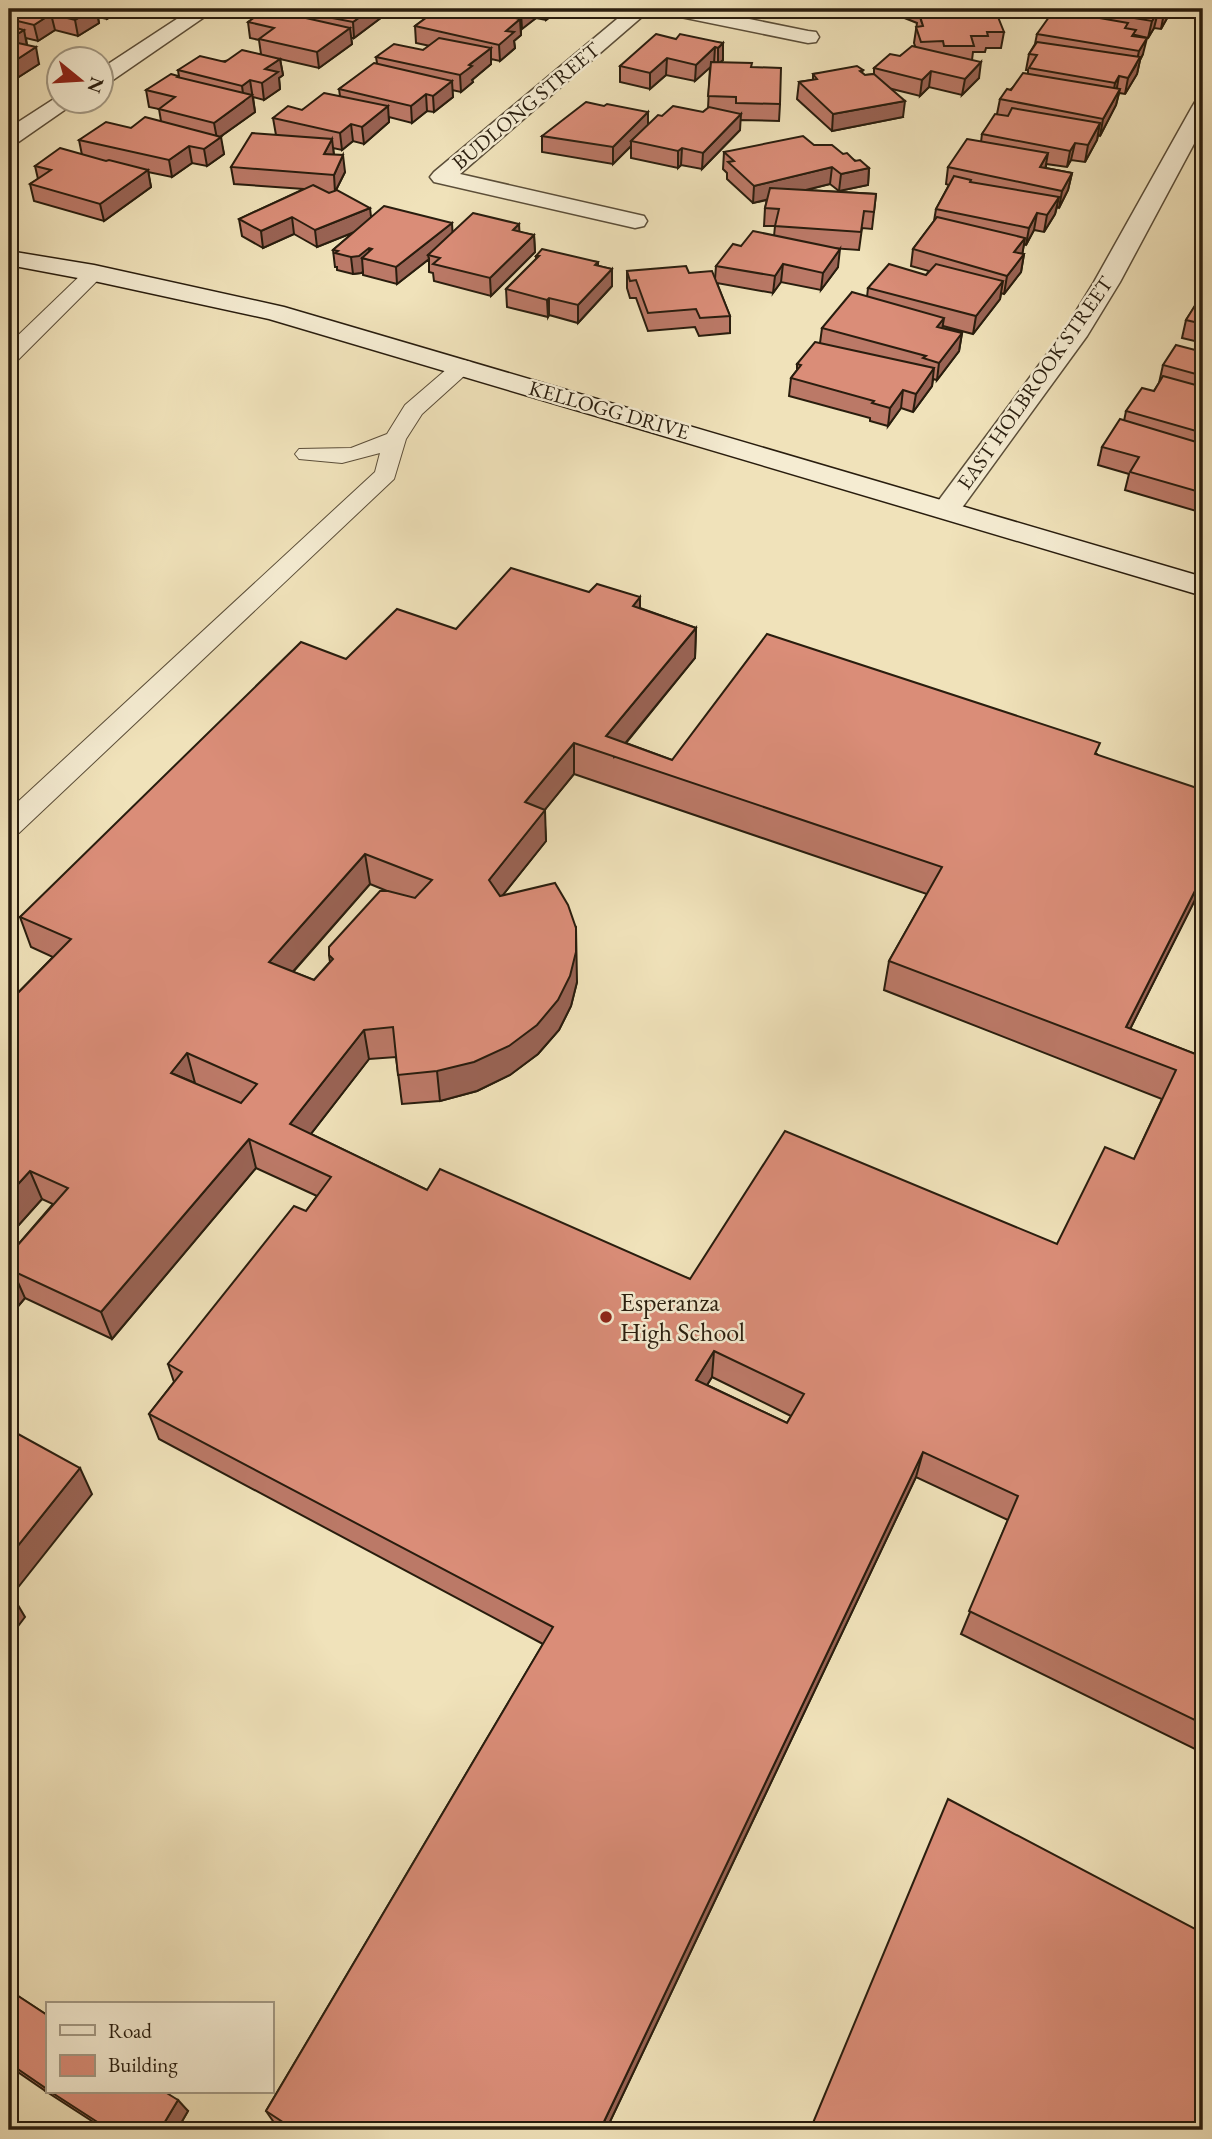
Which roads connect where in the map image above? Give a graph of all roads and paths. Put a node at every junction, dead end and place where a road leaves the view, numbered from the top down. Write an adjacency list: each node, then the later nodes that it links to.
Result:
1 (206, 9): 5 (street)
2 (641, 9): 9 (street, BUDLONG STREET)
3 (671, 9): 4 (street)
4 (808, 37)
5 (116, 69)
6 (1203, 107): 16 (street, EAST HOLBROOK STREET)
7 (46, 114): 8 (street)
8 (9, 138)
9 (635, 221)
10 (9, 258): 11 (street, KELLOGG DRIVE)
11 (94, 273): 12 (lane); 13 (street, KELLOGG DRIVE)
12 (9, 356)
13 (463, 368): 14 (lane); 16 (street, KELLOGG DRIVE)
14 (395, 439): 15 (lane); 18 (lane)
15 (307, 454)
16 (946, 510): 17 (street, KELLOGG DRIVE)
17 (1203, 587)
18 (9, 826)

